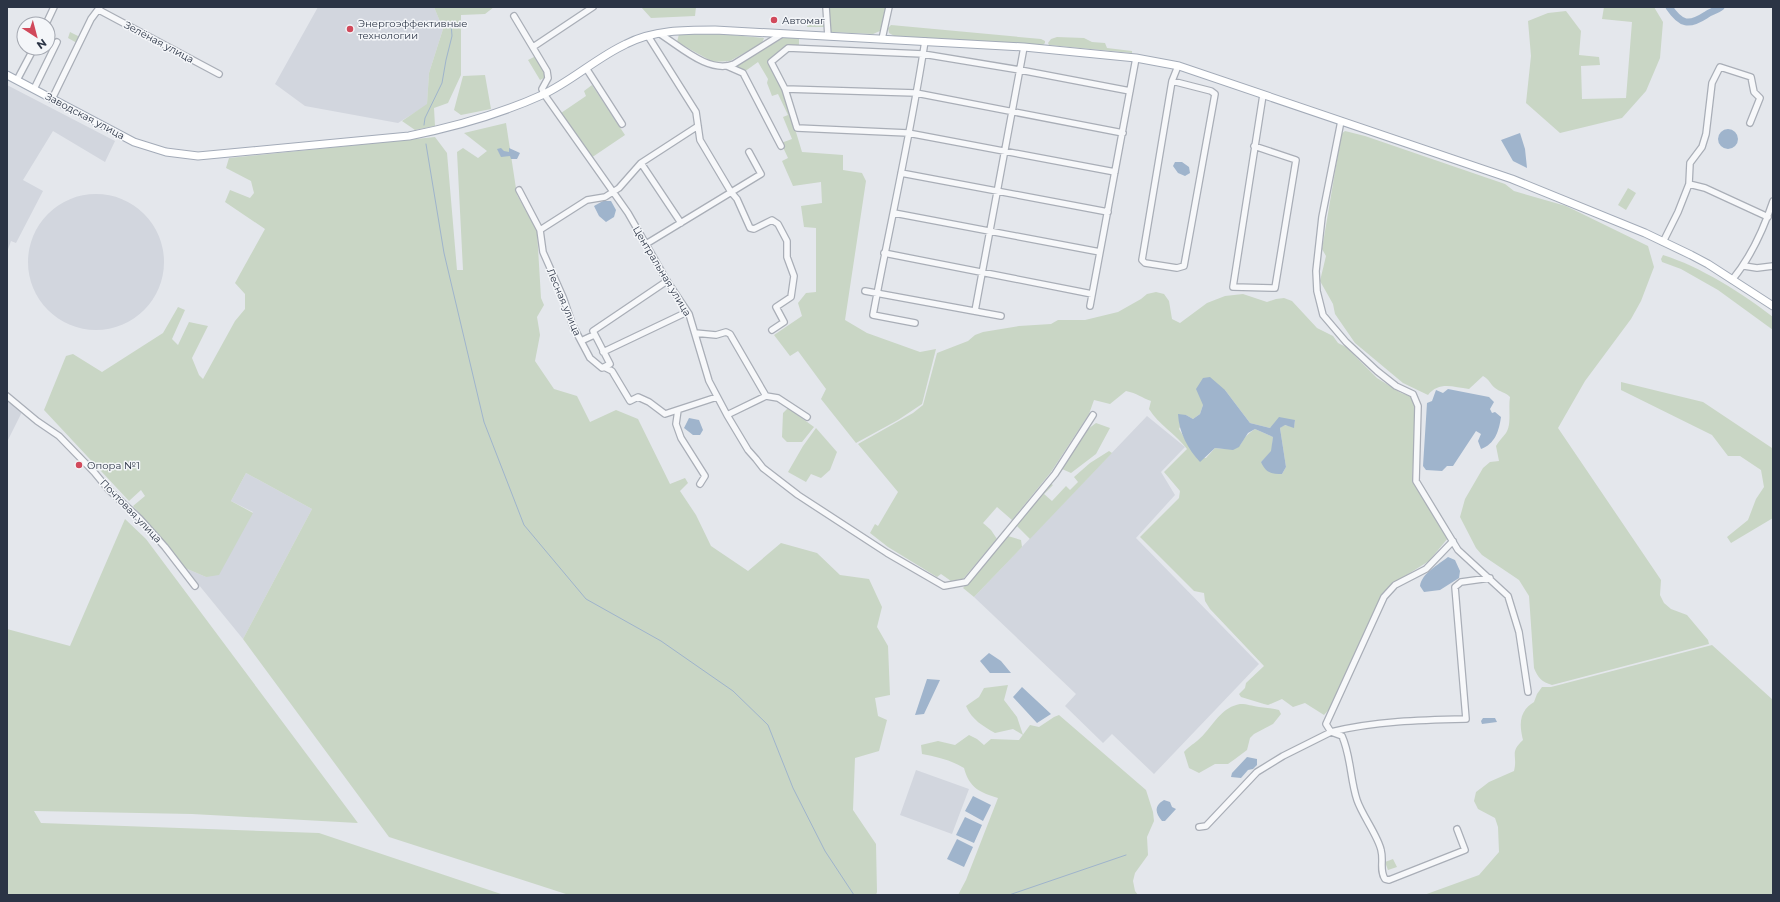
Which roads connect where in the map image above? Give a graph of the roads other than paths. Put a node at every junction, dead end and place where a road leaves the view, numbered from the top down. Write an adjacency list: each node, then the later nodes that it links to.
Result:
1 (593, 7): 14 (street)
2 (826, 7): 10 (street)
3 (890, 7): 11 (street)
4 (99, 8): 24 (street, Зелёная улица); 34 (street)
5 (514, 16): 14 (street)
6 (660, 34): 7 (main road, Заводская улица); 9 (main road, Заводская улица); 20 (street)
7 (782, 34): 8 (main road, Заводская улица); 20 (street)
8 (803, 34): 10 (main road, Заводская улица); 16 (street)
9 (648, 36): 22 (main road, Заводская улица); 39 (street)
10 (828, 36): 11 (main road, Заводская улица)
11 (882, 39): 12 (main road, Заводская улица)
12 (925, 41): 15 (main road, Заводская улица); 17 (street)
13 (57, 42): 28 (street)
14 (533, 47): 32 (street)
15 (1024, 47): 19 (main road, Заводская улица); 23 (street)
16 (801, 48): 17 (street); 29 (street)
17 (923, 54): 23 (street); 31 (street)
18 (30, 56): 26 (street)
19 (1136, 58): 21 (main road, Заводская улица); 30 (street)
20 (727, 66): 42 (street)
21 (1178, 66): 27 (street); 33 (main road, Заводская улица)
22 (586, 68): 32 (main road, Заводская улица); 37 (street)
23 (1020, 70): 30 (street); 35 (street)
24 (219, 74)
25 (7, 75): 26 (main road, Заводская улица)
26 (17, 80): 28 (main road, Заводская улица)
27 (1172, 81): 27 (street)
28 (34, 89): 34 (main road, Заводская улица)
29 (785, 89): 31 (street); 40 (street)
30 (1130, 91): 41 (street)
31 (916, 93): 35 (street); 40 (street)
32 (544, 94): 34 (main road, Заводская улица); 52 (street, Центральная улица)
33 (1263, 96): 36 (main road, Заводская улица); 43 (street)
34 (52, 99)
35 (1012, 113): 41 (street); 45 (street)
36 (1340, 121): 61 (main road, Заводская улица); 93 (street)
37 (622, 124)
38 (1750, 124): 49 (street)
39 (698, 126): 46 (street); 53 (street)
40 (908, 133): 45 (street); 47 (street)
41 (1123, 134): 48 (street)
42 (781, 146)
43 (1254, 146): 43 (street)
44 (749, 152): 53 (street)
45 (1005, 152): 48 (street); 51 (street)
46 (641, 162): 52 (street); 58 (street)
47 (901, 172): 51 (street); 56 (street)
48 (1115, 172): 55 (street)
49 (1689, 184): 57 (street); 61 (street)
50 (519, 190): 59 (street, Лесная улица)
51 (998, 191): 55 (street); 60 (street)
52 (613, 192): 59 (street); 62 (street, Центральная улица)
53 (731, 192): 58 (street); 79 (street)
54 (1773, 201): 57 (street)
55 (1108, 212): 63 (street)
56 (894, 213): 60 (street); 64 (street)
57 (1768, 217): 65 (street)
58 (681, 223): 62 (street)
59 (540, 230): 82 (street, Лесная улица)
60 (990, 232): 63 (street); 67 (street)
61 (1663, 242): 68 (main road, Заводская улица)
62 (646, 244): 69 (street, Центральная улица)
63 (1100, 252): 72 (street)
64 (884, 253): 67 (street); 71 (street)
65 (1744, 266): 66 (street); 68 (street)
66 (1773, 266)
67 (983, 272): 72 (street); 75 (street)
68 (1732, 280): 74 (main road, Заводская улица)
69 (667, 281): 76 (street, Центральная улица); 81 (street)
70 (865, 291): 71 (street)
71 (877, 294): 75 (street); 78 (street)
72 (1092, 294): 73 (street)
73 (1090, 306)
74 (1773, 306)
75 (975, 311): 77 (street)
76 (687, 312): 80 (street, Центральная улица); 83 (street)
77 (1001, 316)
78 (915, 323)
79 (772, 330)
80 (695, 333): 86 (street); 87 (street, Центральная улица)
81 (594, 334): 82 (street); 83 (street)
82 (581, 341): 84 (street, Лесная улица)
83 (603, 352): 84 (street)
84 (604, 367): 88 (street, Лесная улица)
85 (7, 396): 95 (street, Почтовая улица)
86 (766, 396): 89 (street); 91 (street)
87 (717, 397): 88 (street); 89 (street, Центральная улица)
88 (678, 410): 92 (street)
89 (727, 415): 90 (street, Центральная улица)
90 (1093, 415)
91 (807, 417)
92 (700, 484)
93 (1452, 541): 94 (street); 97 (street)
94 (1490, 578): 96 (street); 97 (street)
95 (194, 586)
96 (1528, 692)
97 (1331, 732): 98 (street); 99 (street)
98 (1199, 827)
99 (1457, 830)

